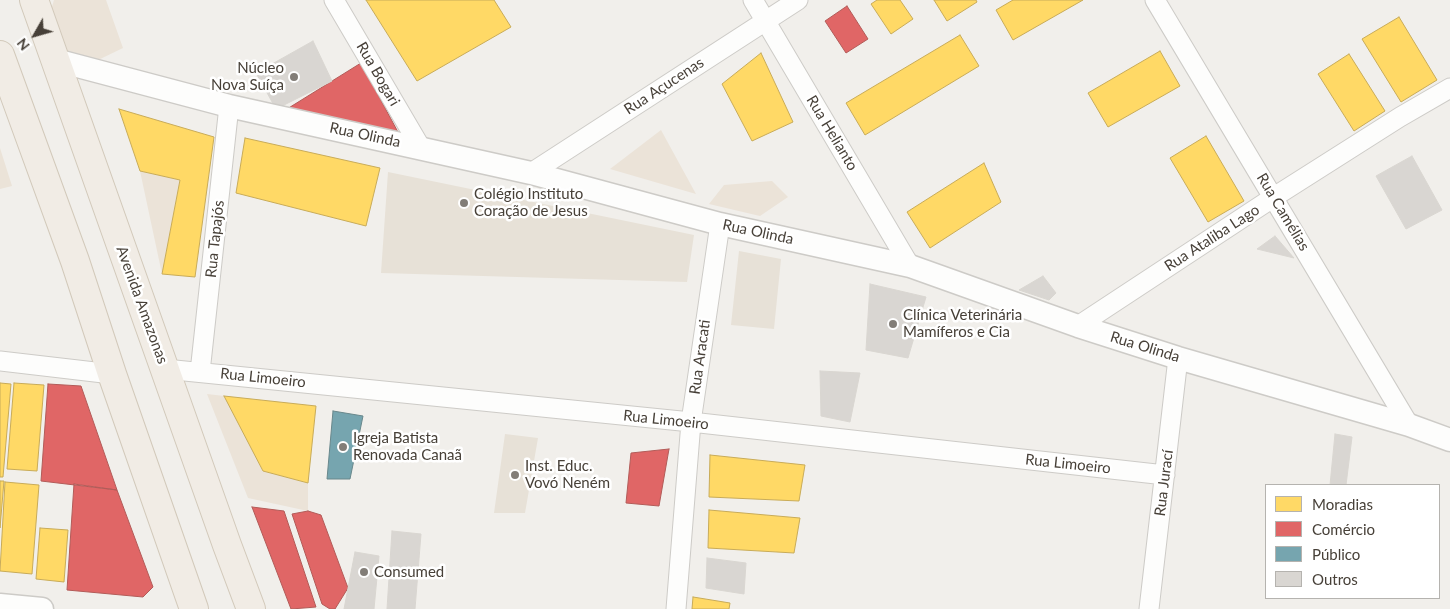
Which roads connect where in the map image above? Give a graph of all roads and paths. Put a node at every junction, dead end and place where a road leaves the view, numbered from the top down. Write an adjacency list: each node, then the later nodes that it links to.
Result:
1 (34, 0): 8 (main road, Avenida Amazonas)
2 (334, 0): 11 (street, Rua Bogari)
3 (753, 0): 6 (street, Rua Helianto)
4 (798, 0): 6 (street, Rua Açucenas)
5 (1155, 0): 13 (street, Rua Camélias)
6 (766, 20): 12 (street, Rua Açucenas); 15 (street, Rua Helianto)
7 (0, 55): 21 (main road)
8 (55, 60): 10 (street, Rua Olinda); 19 (main road, Avenida Amazonas)
9 (1450, 88): 13 (street, Rua Ataliba Lago)
10 (229, 106): 11 (street, Rua Olinda); 20 (street, Rua Tapajós)
11 (421, 148): 12 (street, Rua Olinda)
12 (531, 173): 14 (street, Rua Olinda)
13 (1274, 197): 16 (street, Rua Ataliba Lago); 23 (street, Rua Camélias)
14 (720, 224): 15 (street, Rua Olinda); 22 (street, Rua Aracati)
15 (910, 266): 16 (street, Rua Olinda)
16 (1078, 326): 17 (street, Rua Olinda)
17 (1178, 358): 23 (street, Rua Olinda); 25 (street, Rua Jurací)
18 (0, 361): 21 (street)
19 (165, 369): 20 (street, Rua Limoeiro); 29 (main road, Avenida Amazonas)
20 (200, 372): 22 (street, Rua Limoeiro)
21 (112, 374): 28 (main road)
22 (691, 422): 25 (street, Rua Limoeiro); 30 (street, Rua Aracati)
23 (1409, 425): 24 (street, Rua Olinda)
24 (1450, 440)
25 (1165, 475): 31 (street, Rua Jurací)
26 (0, 605): 27 (street)
27 (42, 609)
28 (194, 609)
29 (251, 609)
30 (676, 609)
31 (1149, 609)

